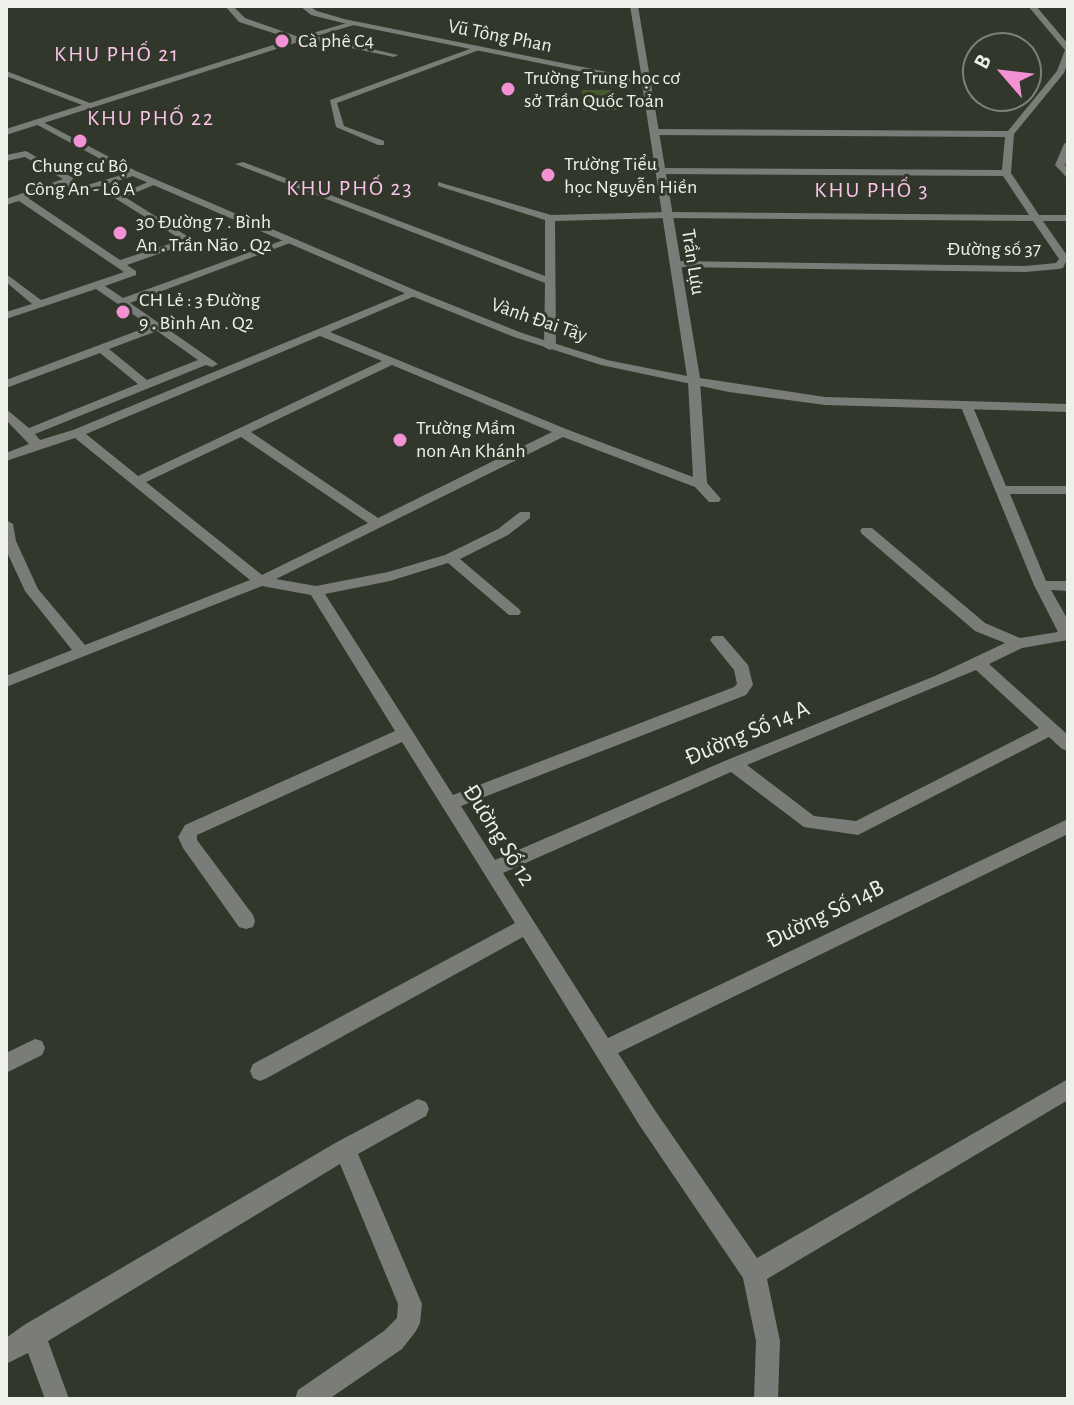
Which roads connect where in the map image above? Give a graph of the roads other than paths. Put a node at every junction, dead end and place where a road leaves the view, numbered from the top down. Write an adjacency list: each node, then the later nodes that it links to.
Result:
1 (229, 6): 6 (street)
2 (304, 6): 5 (street, Vũ Tông Phan)
3 (634, 6): 16 (street, Trần Lựu)
4 (1032, 6): 8 (street)
5 (351, 23): 6 (street); 7 (street, Vũ Tông Phan)
6 (303, 38): 9 (street); 11 (street)
7 (478, 49): 16 (street, Vũ Tông Phan); 23 (street)
8 (1068, 50): 22 (street)
9 (394, 55)
10 (177, 65): 11 (street)
11 (197, 71): 17 (street)
12 (6, 73): 14 (street)
13 (33, 75): 14 (street)
14 (22, 79): 18 (street)
15 (127, 81): 17 (street)
16 (646, 82): 21 (street, Trần Lựu)
17 (146, 87): 18 (street)
18 (88, 105): 19 (street)
19 (36, 122): 20 (street); 29 (street, Vành Đai Tây)
20 (6, 132)
21 (654, 132): 22 (street); 27 (street, Trần Lựu)
22 (1010, 134): 30 (street)
23 (381, 143)
24 (1068, 144): 28 (street)
25 (6, 158): 32 (street)
26 (240, 164): 44 (street)
27 (660, 171): 30 (street); 36 (street, Trần Lựu)
28 (1066, 171)
29 (133, 173): 31 (street, Vành Đai Tây); 32 (street)
30 (1006, 173): 38 (street, Đường số 37)
31 (156, 182): 40 (street, Vành Đai Tây); 41 (street)
32 (67, 183): 34 (street)
33 (441, 184): 37 (street)
34 (22, 198): 35 (street); 41 (street)
35 (6, 202)
36 (667, 215): 37 (street); 38 (street); 42 (street, Trần Lựu)
37 (550, 218): 44 (street)
38 (1036, 218): 39 (street); 42 (street, Đường số 37)
39 (1068, 218)
40 (293, 240): 46 (street, Vành Đai Tây); 47 (street)
41 (120, 264): 45 (street)
42 (675, 264): 57 (street, Trần Lựu)
43 (6, 277): 48 (street)
44 (551, 282): 52 (street)
45 (99, 286): 47 (street); 48 (street)
46 (413, 293): 51 (street); 52 (street, Vành Đai Tây)
47 (125, 301): 50 (street)
48 (40, 305): 49 (street)
49 (6, 316)
50 (158, 327): 53 (street); 54 (street)
51 (319, 331): 55 (street); 56 (street)
52 (550, 347): 57 (street, Vành Đai Tây)
53 (101, 348): 58 (street); 59 (street)
54 (205, 361): 56 (street); 59 (street)
55 (392, 361): 63 (street); 64 (street)
56 (226, 370): 66 (street)
57 (694, 381): 60 (street, Vành Đai Tây); 70 (street, Trần Lựu)
58 (6, 384)
59 (146, 385): 65 (street)
60 (967, 407): 61 (street, Vành Đai Tây); 71 (street)
61 (1068, 408)
62 (6, 413): 65 (street)
63 (242, 432): 69 (street); 75 (street)
64 (562, 432): 70 (street); 75 (street)
65 (27, 433): 67 (street)
66 (77, 433): 67 (street); 69 (street)
67 (37, 445): 68 (street)
68 (6, 457)
69 (138, 481): 79 (street)
70 (700, 484): 73 (street)
71 (1003, 490): 72 (street); 80 (street)
72 (1068, 490)
73 (714, 499)
74 (525, 515): 78 (street)
75 (377, 523): 79 (street)
76 (6, 524): 86 (street)
77 (867, 531): 85 (street)
78 (450, 558): 82 (street); 83 (street)
79 (261, 581): 82 (street); 86 (street)
80 (1041, 585): 81 (street); 85 (street)
81 (1068, 586)
82 (316, 591): 90 (street, Đường Số 12)
83 (514, 612)
84 (718, 640): 93 (street)
85 (1019, 643): 87 (street, Đường Số 14 A)
86 (81, 651): 88 (street)
87 (978, 663): 89 (street); 92 (street, Đường Số 14 A)
88 (6, 682)
89 (1050, 730): 91 (street); 92 (street)
90 (406, 733): 93 (street, Đường Số 12); 96 (street)
91 (1068, 745)
92 (733, 764): 95 (street, Đường Số 14 A)
93 (451, 803): 95 (street, Đường Số 12)
94 (1068, 826): 99 (street, Đường Số 14B)
95 (493, 869): 97 (street, Đường Số 12)
96 (246, 921)
97 (528, 925): 99 (street, Đường Số 12); 101 (street)
98 (35, 1048): 100 (street)
99 (605, 1049): 105 (street, Đường Số 12)
100 (6, 1064)
101 (260, 1071)
102 (1068, 1089): 105 (street)
103 (418, 1109): 104 (street)
104 (345, 1149): 106 (street); 109 (street)
105 (754, 1273): 110 (street, Đường Số 12)
106 (33, 1334): 107 (street); 108 (street)
107 (6, 1352)
108 (57, 1399)
109 (307, 1399)
110 (766, 1399)

